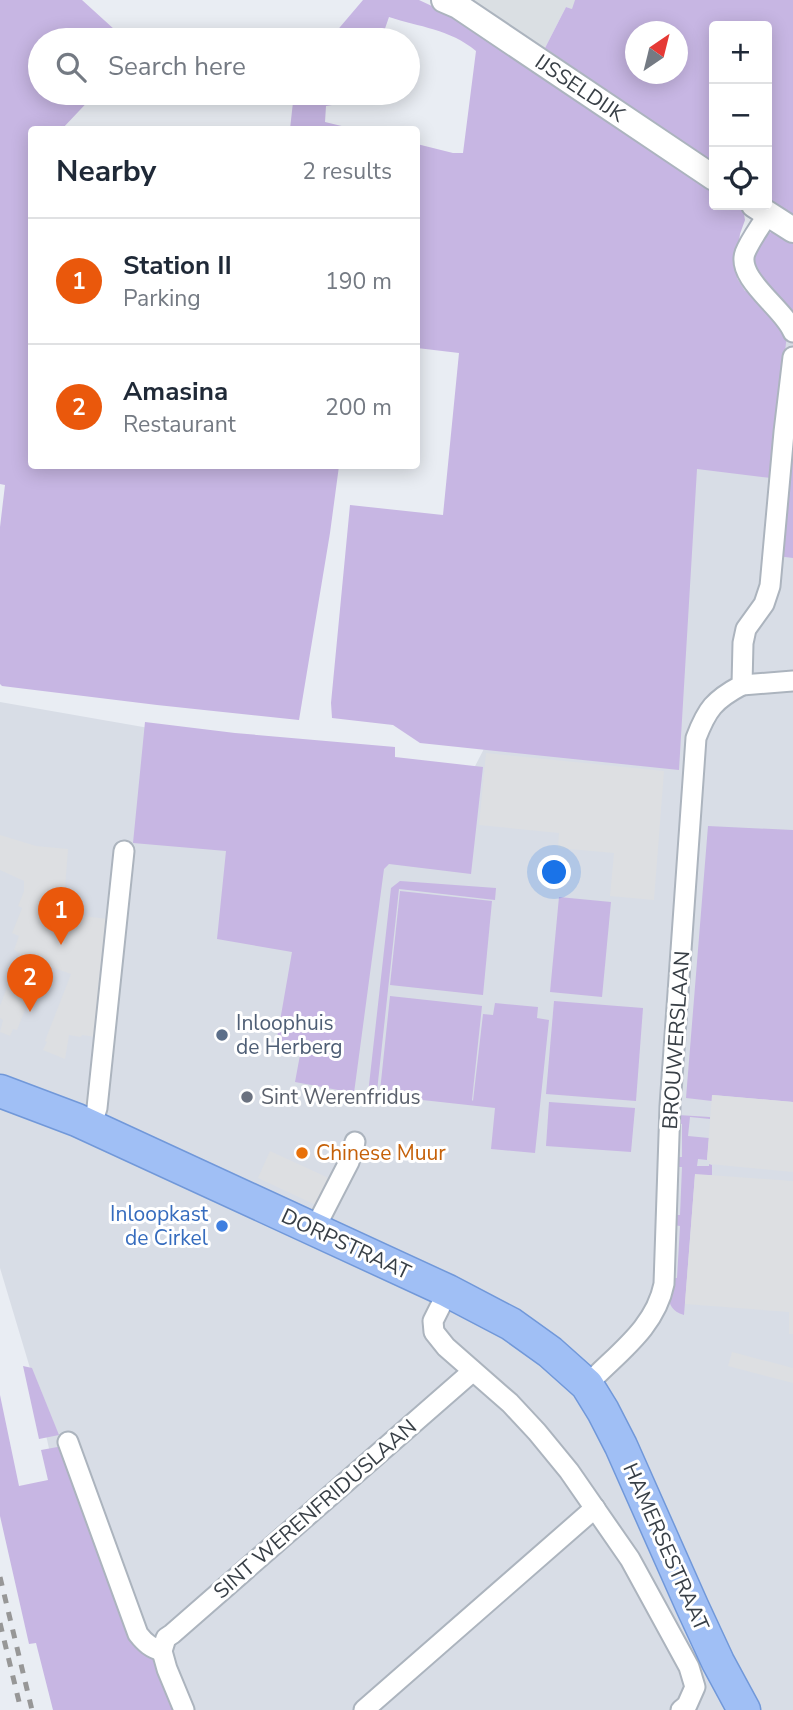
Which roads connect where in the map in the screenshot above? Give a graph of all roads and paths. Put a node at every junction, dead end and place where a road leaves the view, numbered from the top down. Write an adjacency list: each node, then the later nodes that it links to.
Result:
1 (444, 0): 2 (street, IJSSELDIJK)
2 (709, 175)
3 (761, 210): 6 (street)
4 (763, 210): 5 (street)
5 (793, 230)
6 (793, 332)
7 (793, 357): 9 (street)
8 (793, 681): 9 (street, BROUWERSLAAN)
9 (742, 685): 18 (street, BROUWERSLAAN)
10 (124, 851): 13 (street)
11 (0, 1074): 13 (main road, DORPSTRAAT)
12 (0, 1091): 13 (main road, DORPSTRAAT)
13 (84, 1123): 15 (main road, DORPSTRAAT)
14 (355, 1142): 15 (street)
15 (314, 1230): 16 (main road, DORPSTRAAT)
16 (448, 1292): 17 (street); 18 (main road, DORPSTRAAT)
17 (474, 1371): 20 (street); 21 (street, SINT WERENFRIDUSLAAN)
18 (587, 1385): 25 (main road, HAMERSESTRAAT)
19 (68, 1442): 21 (street)
20 (595, 1508): 23 (street); 24 (street)
21 (162, 1651): 22 (street)
22 (184, 1710)
23 (364, 1710)
24 (681, 1710)
25 (744, 1710)

